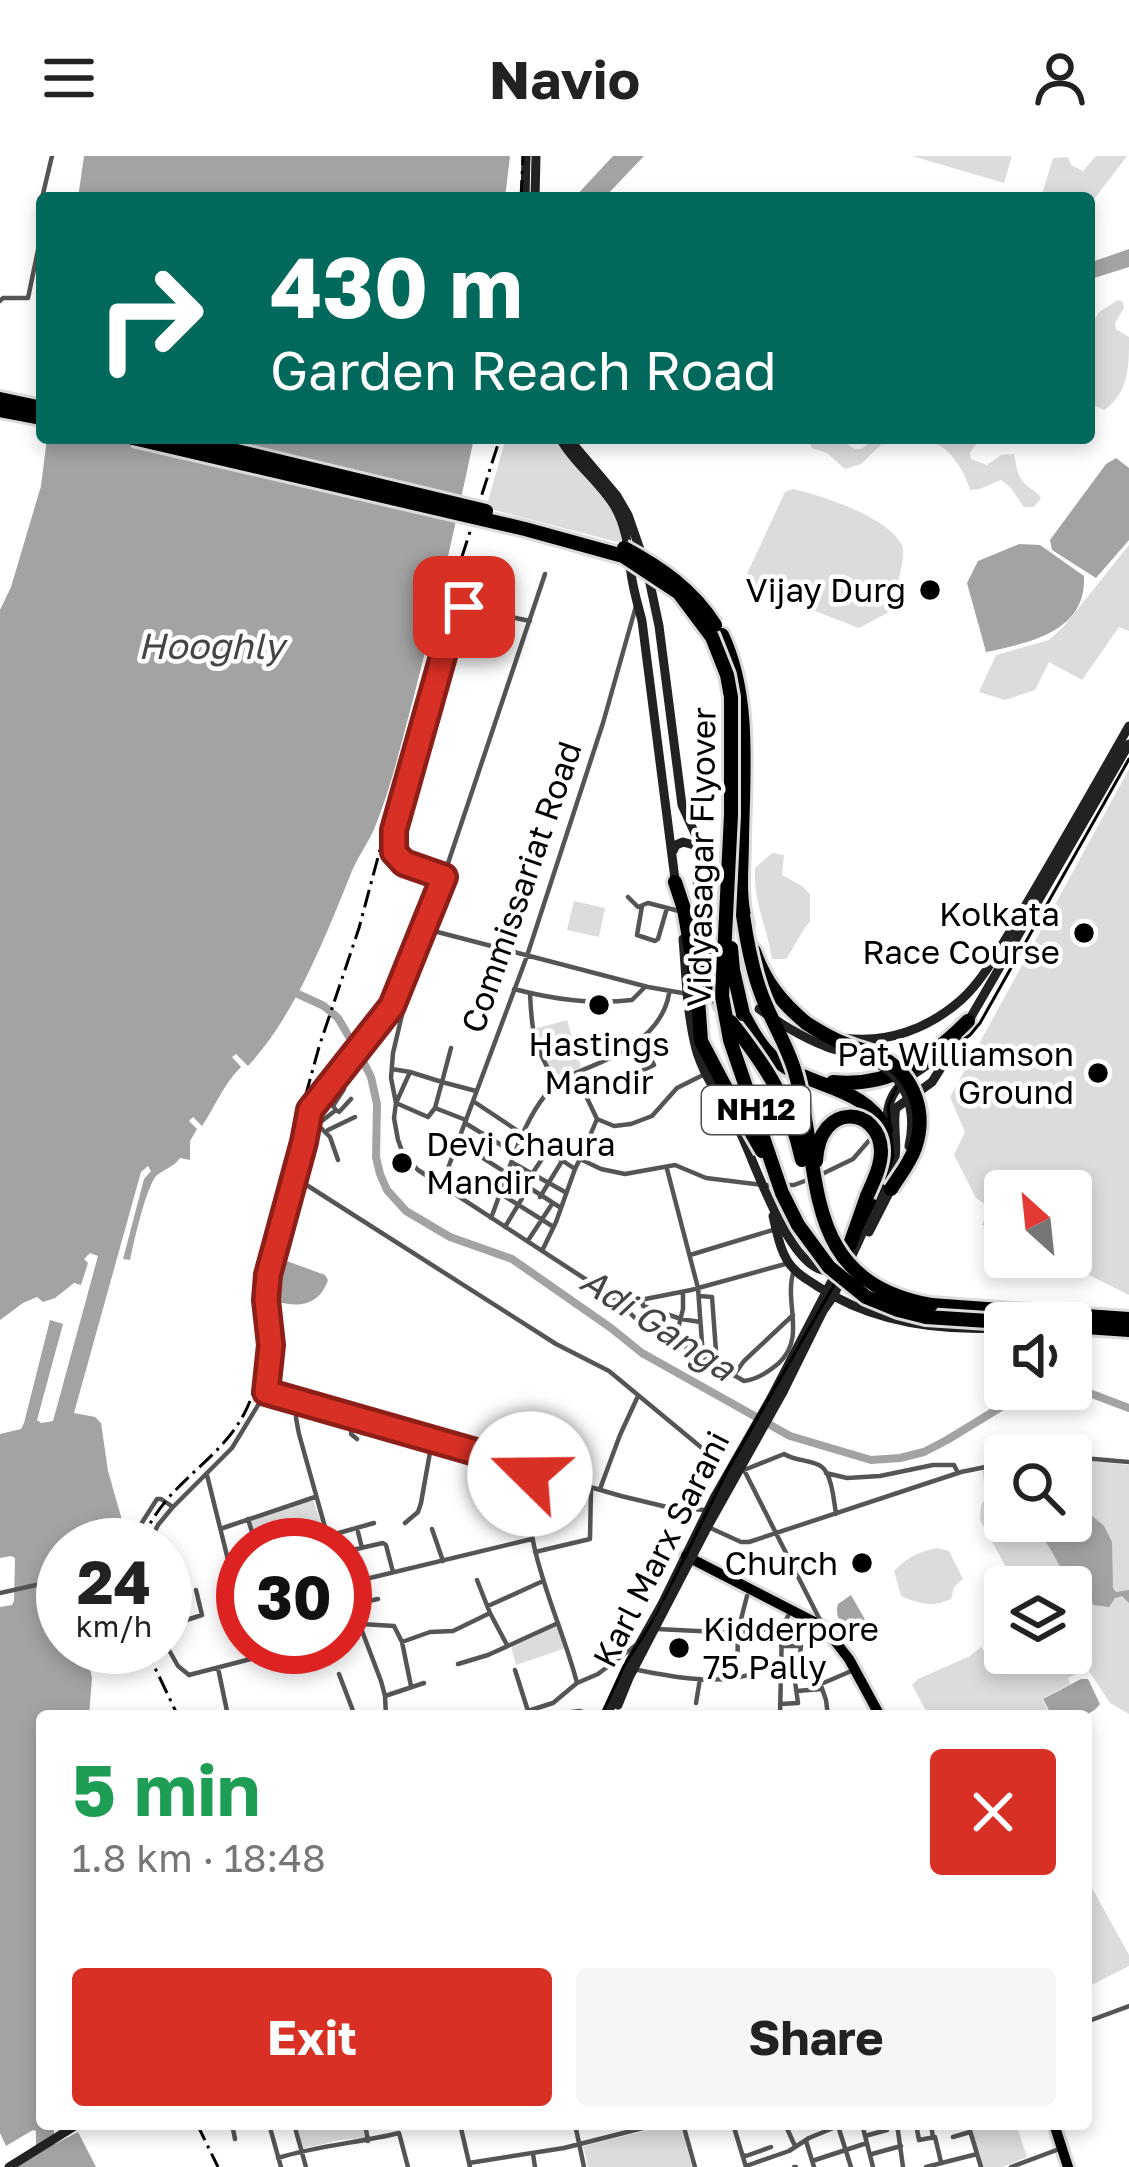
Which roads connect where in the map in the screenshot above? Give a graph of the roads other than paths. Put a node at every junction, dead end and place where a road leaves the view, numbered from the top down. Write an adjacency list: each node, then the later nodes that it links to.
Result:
1 (52, 156): 4 (street)
2 (526, 156): 5 (main road)
3 (536, 156): 6 (main road)
4 (43, 192)
5 (529, 192)
6 (531, 192)
7 (36, 260): 8 (street)
8 (0, 301)
9 (0, 400): 10 (highway)
10 (36, 407)
11 (0, 410): 12 (highway)
12 (36, 417)
13 (160, 444): 34 (highway, Vidyasagar Flyover / NH12, bridge)
14 (207, 444): 41 (highway, Vidyasagar Flyover / NH12, bridge)
15 (566, 444): 18 (main road)
16 (570, 444): 19 (main road)
17 (545, 574): 20 (street)
18 (637, 600): 21 (main road); 22 (street, Commissariat Road)
19 (655, 602): 21 (street); 24 (main road)
20 (530, 621): 33 (street); 33 (street)
21 (642, 621): 22 (street); 23 (main road)
22 (630, 632): 44 (street, Commissariat Road)
23 (646, 653): 24 (main road); 27 (main road)
24 (664, 656): 28 (main road)
25 (1129, 726): 51 (main road, bridge)
26 (1129, 743): 50 (main road)
27 (661, 769): 28 (main road); 30 (main road)
28 (677, 769): 29 (main road)
29 (682, 805): 30 (main road); 31 (main road)
30 (666, 806): 32 (main road)
31 (701, 847): 32 (main road); 40 (main road)
32 (671, 856): 35 (main road)
33 (444, 877): 42 (street)
34 (728, 878): 62 (highway, bridge); 99 (highway, Vidyasagar Flyover / NH12, bridge)
35 (675, 882): 39 (main road); 99 (highway, bridge)
36 (628, 897): 37 (street)
37 (641, 906): 38 (street); 38 (street)
38 (667, 908): 39 (street)
39 (679, 911): 49 (main road)
40 (699, 914): 95 (main road, bridge); 120 (highway, bridge)
41 (743, 915): 51 (highway, bridge); 93 (highway, Vidyasagar Flyover / NH12, bridge)
42 (424, 929): 43 (street); 44 (street)
43 (418, 942): 54 (street); 77 (street)
44 (526, 956): 45 (street); 46 (street, Commissariat Road)
45 (645, 987): 47 (street); 48 (street)
46 (514, 989): 48 (street); 63 (street, Commissariat Road)
47 (669, 992): 49 (street); 52 (street)
48 (530, 994): 60 (street)
49 (688, 994): 58 (main road)
50 (966, 1025): 62 (highway); 69 (main road)
51 (827, 1036): 95 (highway, bridge)
52 (641, 1039): 56 (street); 57 (street)
53 (451, 1048): 59 (street)
54 (392, 1069): 55 (street); 66 (street)
55 (410, 1072): 59 (street); 66 (street)
56 (575, 1073): 60 (street); 71 (street)
57 (637, 1073)
58 (705, 1074): 71 (street); 91 (main road)
59 (442, 1082): 63 (street); 67 (street)
60 (556, 1083): 76 (street)
61 (344, 1089): 68 (street)
62 (861, 1090): 74 (highway)
63 (476, 1091): 65 (street, Commissariat Road)
64 (351, 1099): 68 (street)
65 (473, 1100): 72 (street, Commissariat Road); 76 (street)
66 (396, 1103): 67 (street); 92 (street)
67 (435, 1108): 72 (street)
68 (336, 1110): 73 (street)
69 (891, 1111): 74 (main road); 117 (main road)
70 (355, 1117): 75 (street)
71 (597, 1119): 81 (street)
72 (465, 1121): 78 (street, Commissariat Road); 80 (street)
73 (318, 1124): 75 (street); 77 (street)
74 (886, 1130): 91 (street); 109 (main road)
75 (327, 1131): 82 (street)
76 (524, 1134): 79 (street); 80 (street)
77 (304, 1142): 89 (street)
78 (458, 1142): 88 (street); 92 (street, Commissariat Road)
79 (548, 1150): 83 (street); 87 (street)
80 (516, 1154): 84 (street)
81 (580, 1159): 85 (street); 86 (street)
82 (338, 1160)
83 (562, 1161): 86 (street); 90 (street)
84 (513, 1163): 87 (street); 88 (street)
85 (667, 1168): 91 (street); 111 (street)
86 (574, 1169): 96 (street)
87 (533, 1172): 90 (street); 94 (street)
88 (508, 1177): 94 (street); 97 (street)
89 (295, 1180): 135 (street); 137 (street)
90 (549, 1182): 96 (street); 98 (street)
91 (763, 1185): 99 (main road)
92 (441, 1186): 103 (street)
93 (816, 1187): 109 (highway, bridge); 120 (highway, Vidyasagar Flyover / NH12, bridge)
94 (526, 1188): 98 (street); 101 (street)
95 (891, 1189): 109 (main road)
96 (566, 1192): 102 (street)
97 (501, 1194): 101 (street); 103 (street)
98 (540, 1197): 100 (street)
99 (776, 1199): 107 (main road); 112 (main road); 126 (highway, Vidyasagar Flyover / NH12, bridge)
100 (552, 1204): 102 (street); 104 (street)
101 (518, 1206): 104 (street); 105 (street)
102 (561, 1208): 106 (street)
103 (490, 1218): 105 (street)
104 (542, 1221): 106 (street); 108 (street)
105 (505, 1227): 108 (street)
106 (554, 1227): 110 (street)
107 (776, 1229): 111 (street); 114 (main road)
108 (527, 1241): 110 (street)
109 (856, 1245): 113 (main road, Karl Marx Sarani); 117 (main road)
110 (542, 1251): 119 (street)
111 (690, 1255): 116 (street)
112 (810, 1262): 113 (main road); 114 (main road)
113 (840, 1267): 117 (main road, Karl Marx Sarani)
114 (795, 1269): 116 (street); 117 (main road); 121 (street)
115 (683, 1291): 116 (street); 118 (street); 124 (street)
116 (698, 1292): 127 (street); 133 (street)
117 (830, 1294): 128 (main road); 136 (main road); 138 (main road, Karl Marx Sarani)
118 (643, 1299): 119 (street); 124 (street)
119 (620, 1304): 131 (street)
120 (938, 1309): 122 (highway)
121 (794, 1314): 134 (street); 134 (street)
122 (984, 1317)
123 (1092, 1317): 125 (highway, Vidyasagar Flyover / NH12)
124 (681, 1319): 127 (street); 131 (street)
125 (1129, 1319)
126 (984, 1320)
127 (700, 1322): 132 (street)
128 (984, 1326)
129 (1092, 1327): 130 (highway)
130 (1129, 1330)
131 (675, 1341): 132 (street)
132 (703, 1357): 133 (street)
133 (717, 1365): 134 (street)
134 (734, 1375)
135 (266, 1392): 139 (street); 150 (street)
136 (783, 1392): 138 (main road); 224 (main road, bridge)
137 (638, 1396): 145 (street); 153 (street)
138 (771, 1398): 158 (main road, Karl Marx Sarani, bridge)
139 (297, 1403): 140 (street); 154 (street)
140 (353, 1419): 141 (street); 142 (street)
141 (357, 1438)
142 (432, 1441): 147 (street); 165 (street)
143 (1092, 1459): 144 (street)
144 (1129, 1462)
145 (720, 1463)
146 (984, 1467): 149 (street)
147 (531, 1468): 152 (street); 170 (street)
148 (826, 1472): 149 (street); 159 (street); 169 (street)
149 (958, 1473): 159 (street)
150 (207, 1475): 155 (street); 162 (street)
151 (554, 1486): 156 (street)
152 (591, 1486): 153 (street); 172 (street)
153 (601, 1489): 158 (street)
154 (314, 1497): 163 (street); 164 (street)
155 (173, 1507): 160 (street); 161 (street)
156 (554, 1509): 157 (street); 170 (street)
157 (569, 1509)
158 (708, 1510): 167 (main road, Karl Marx Sarani)
159 (836, 1514): 169 (street)
160 (145, 1518)
161 (164, 1518)
162 (219, 1518)
163 (251, 1518)
164 (320, 1518)
165 (405, 1523)
166 (372, 1524): 171 (street)
167 (701, 1524): 169 (street); 174 (main road, Karl Marx Sarani)
168 (432, 1529): 173 (street)
169 (776, 1534): 190 (street)
170 (532, 1535): 172 (street); 173 (street)
171 (374, 1545): 175 (street)
172 (535, 1552): 178 (street)
173 (443, 1561): 175 (street)
174 (682, 1564): 182 (main road); 190 (main road); 191 (main road, Karl Marx Sarani)
175 (393, 1572): 176 (street)
176 (372, 1578)
177 (477, 1580): 185 (street)
178 (543, 1581): 185 (street); 189 (street)
179 (36, 1585): 181 (street)
180 (196, 1590): 186 (street)
181 (1, 1593)
182 (747, 1596): 187 (main road); 192 (street)
183 (378, 1599): 184 (street)
184 (372, 1600)
185 (489, 1610): 193 (street); 194 (street)
186 (192, 1618)
187 (785, 1621): 190 (main road); 192 (street); 195 (street)
188 (372, 1623): 193 (street)
189 (558, 1623): 194 (street); 211 (street)
190 (823, 1629): 203 (main road); 229 (main road)
191 (648, 1630): 192 (street); 201 (main road, Karl Marx Sarani); 211 (street)
192 (738, 1633): 208 (street)
193 (402, 1642): 212 (street)
194 (506, 1645): 198 (street)
195 (781, 1646): 196 (street); 199 (street)
196 (800, 1654)
197 (372, 1658): 215 (street)
198 (458, 1664)
199 (781, 1667): 208 (street); 209 (street); 226 (street)
200 (216, 1668): 204 (street)
201 (628, 1668): 207 (street); 225 (main road, Karl Marx Sarani)
202 (515, 1670): 221 (street)
203 (849, 1672): 213 (street); 228 (main road)
204 (188, 1674)
205 (219, 1674): 218 (street)
206 (339, 1674): 219 (street)
207 (700, 1678): 208 (street); 217 (street)
208 (737, 1678)
209 (795, 1680): 213 (street); 214 (street)
210 (424, 1683): 212 (street)
211 (577, 1683): 216 (street)
212 (410, 1686): 215 (street)
213 (822, 1687): 214 (street); 227 (street)
214 (797, 1691): 226 (street)
215 (386, 1696): 220 (street)
216 (556, 1700): 222 (street); 223 (street)
217 (696, 1703)
218 (227, 1710)
219 (353, 1710)
220 (386, 1710)
221 (528, 1710)
222 (531, 1710)
223 (557, 1710)
224 (614, 1710)
225 (614, 1710)
226 (780, 1710)
227 (827, 1710)
228 (873, 1710)
229 (874, 1710)
230 (1129, 2006): 231 (street)
231 (1092, 2020)
232 (62, 2130): 269 (main road)
233 (233, 2130): 258 (street)
234 (271, 2130): 275 (street)
235 (296, 2130): 268 (street)
236 (366, 2130): 260 (street)
237 (461, 2130): 278 (street)
238 (576, 2130): 262 (street)
239 (636, 2130): 262 (street)
240 (685, 2130): 286 (street)
241 (735, 2130): 272 (street)
242 (788, 2130): 265 (street)
243 (819, 2130): 254 (street)
244 (827, 2130): 254 (street)
245 (839, 2130): 267 (street)
246 (864, 2130): 259 (street)
247 (887, 2130): 259 (street)
248 (898, 2130): 263 (street)
249 (917, 2130): 256 (street)
250 (932, 2130): 257 (street)
251 (965, 2130): 255 (street)
252 (970, 2130): 271 (street)
253 (1053, 2130): 266 (main road)
254 (819, 2134): 261 (street)
255 (953, 2137)
256 (919, 2138): 257 (street); 263 (street)
257 (933, 2138): 276 (street)
258 (235, 2139)
259 (866, 2139): 267 (street); 273 (street)
260 (368, 2140): 268 (street); 283 (street)
261 (806, 2141): 265 (street); 277 (street)
262 (580, 2145): 270 (street); 285 (street)
263 (901, 2145): 273 (street); 291 (street)
264 (771, 2147): 272 (street)
265 (795, 2147): 274 (street)
266 (1059, 2148): 294 (street); 295 (main road)
267 (846, 2150): 277 (street); 289 (street)
268 (301, 2151): 275 (street); 282 (street)
269 (25, 2154): 279 (main road); 280 (main road)
270 (533, 2154): 278 (street); 284 (street)
271 (977, 2154): 276 (street); 293 (street)
272 (743, 2155): 287 (street)
273 (870, 2155): 290 (street)
274 (775, 2157): 287 (street); 288 (street)
275 (278, 2158): 281 (street)
276 (941, 2162): 292 (street)
277 (813, 2164)
278 (469, 2165)
279 (0, 2167)
280 (9, 2167)
281 (281, 2167)
282 (306, 2167)
283 (408, 2167)
284 (535, 2167)
285 (584, 2167)
286 (694, 2167)
287 (746, 2167)
288 (776, 2167)
289 (851, 2167)
290 (873, 2167)
291 (903, 2167)
292 (926, 2167)
293 (980, 2167)
294 (1011, 2167)
295 (1065, 2167)

